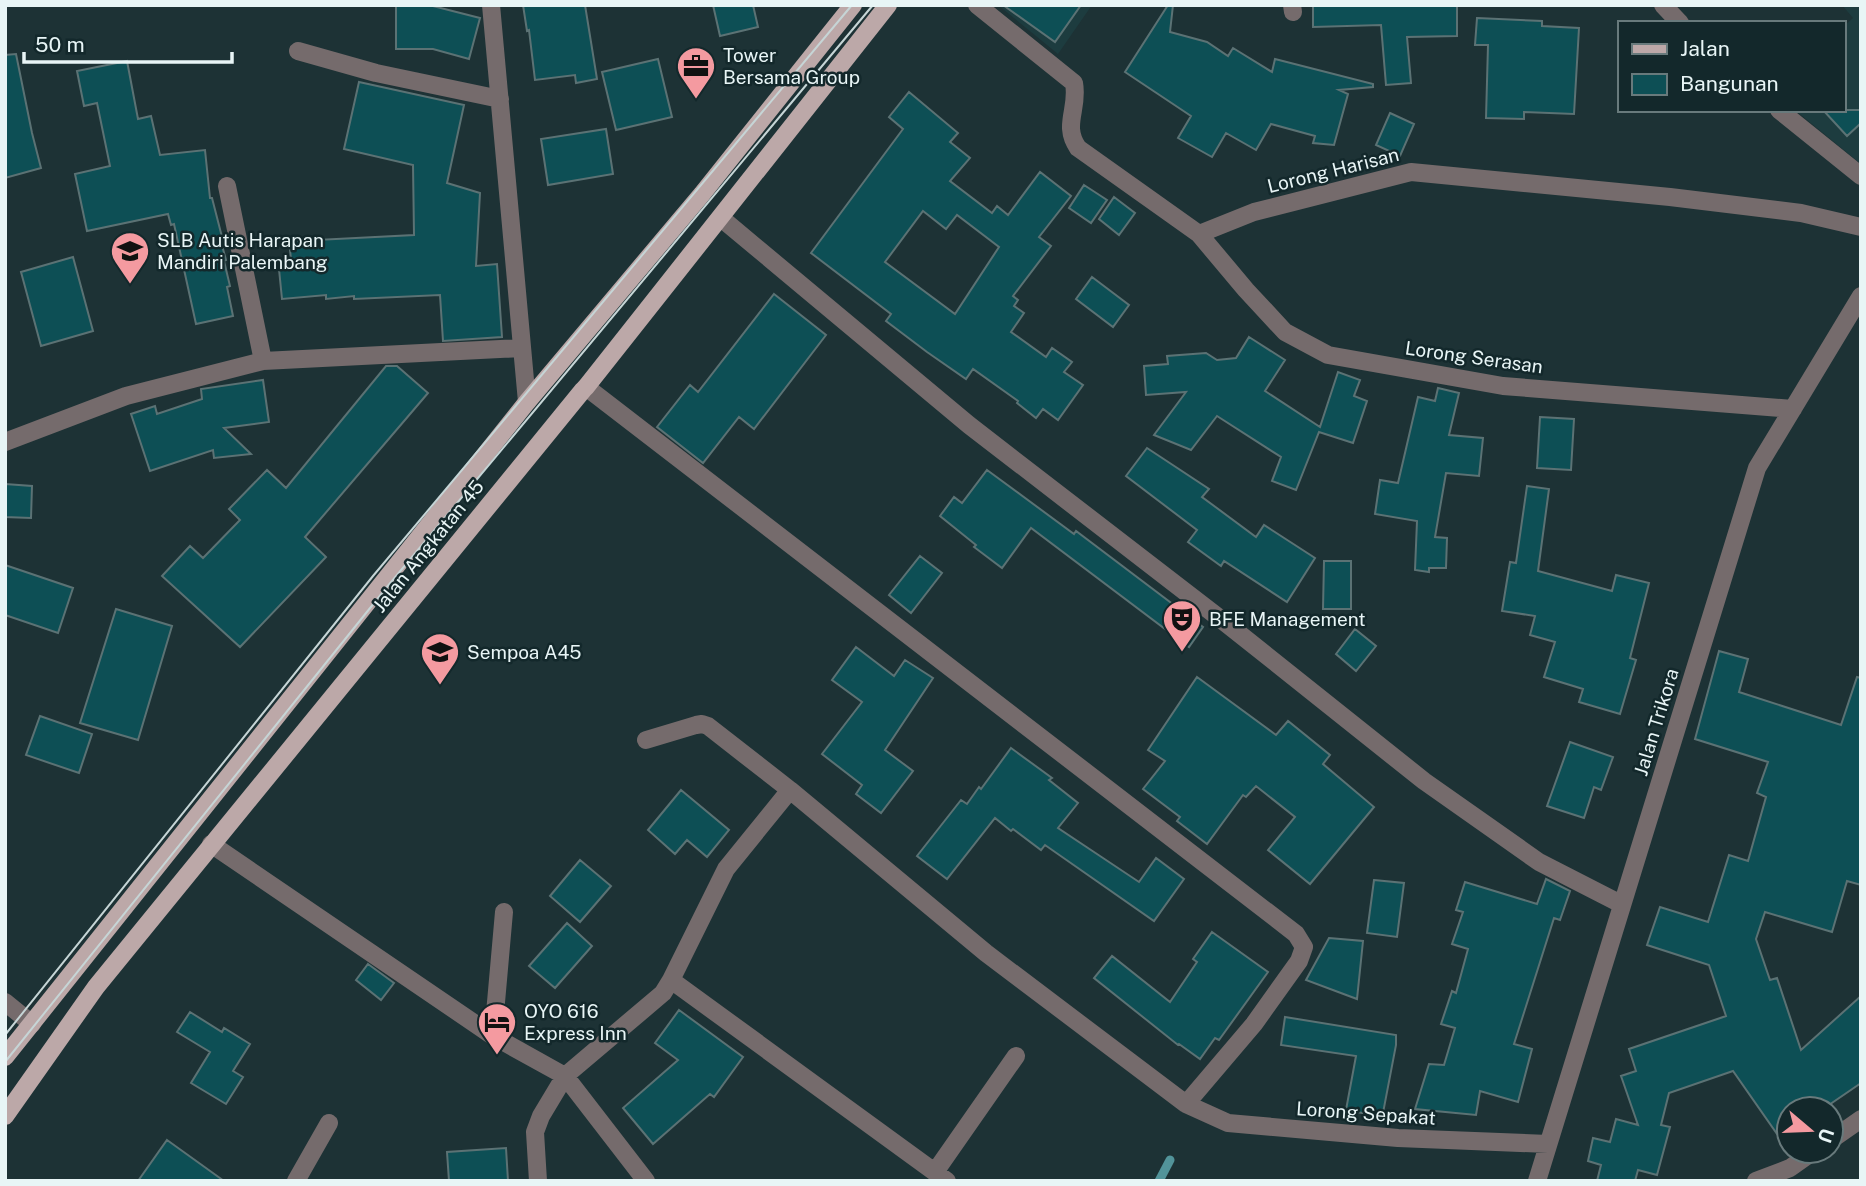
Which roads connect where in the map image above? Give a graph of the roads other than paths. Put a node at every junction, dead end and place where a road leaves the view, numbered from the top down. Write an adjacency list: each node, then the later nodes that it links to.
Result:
1 (491, 5): 8 (street)
2 (853, 5): 19 (main road, Jalan Angkatan 45)
3 (888, 5): 12 (main road, Jalan Angkatan 45)
4 (977, 5): 14 (street)
5 (1663, 5): 6 (street)
6 (1679, 21)
7 (298, 51): 8 (street)
8 (500, 99): 16 (street)
9 (1781, 112): 10 (street)
10 (1861, 176)
11 (227, 186): 17 (street)
12 (722, 218): 18 (main road, Jalan Angkatan 45); 25 (street)
13 (1861, 227): 14 (street, Lorong Harisan)
14 (1199, 234): 20 (street, Lorong Serasan)
15 (1861, 296): 20 (street, Jalan Trikora)
16 (522, 348): 17 (street); 19 (street)
17 (263, 361): 21 (street)
18 (586, 387): 24 (main road, Jalan Angkatan 45); 34 (street)
19 (527, 402): 29 (main road, Jalan Angkatan 45)
20 (1793, 409): 25 (street, Jalan Trikora)
21 (5, 442)
22 (646, 740): 23 (street, Lorong Sepakat)
23 (790, 790): 27 (street); 34 (street, Lorong Sepakat)
24 (211, 844): 30 (street); 35 (main road, Jalan Angkatan 45)
25 (1621, 904): 39 (street, Jalan Trikora)
26 (504, 912): 30 (street)
27 (671, 980): 33 (street); 41 (street)
28 (5, 1002): 29 (street)
29 (32, 1024): 32 (main road, Jalan Angkatan 45)
30 (493, 1036): 33 (street)
31 (1016, 1056): 41 (street)
32 (5, 1057)
33 (565, 1076): 43 (street); 44 (street)
34 (1186, 1104): 39 (street, Lorong Sepakat)
35 (5, 1116)
36 (1861, 1119): 38 (street)
37 (329, 1123): 42 (street)
38 (1845, 1130)
39 (1548, 1144): 45 (street, Jalan Trikora)
40 (1795, 1174): 46 (street)
41 (941, 1177)
42 (296, 1181)
43 (538, 1181)
44 (646, 1181)
45 (1537, 1181)
46 (1756, 1181)

